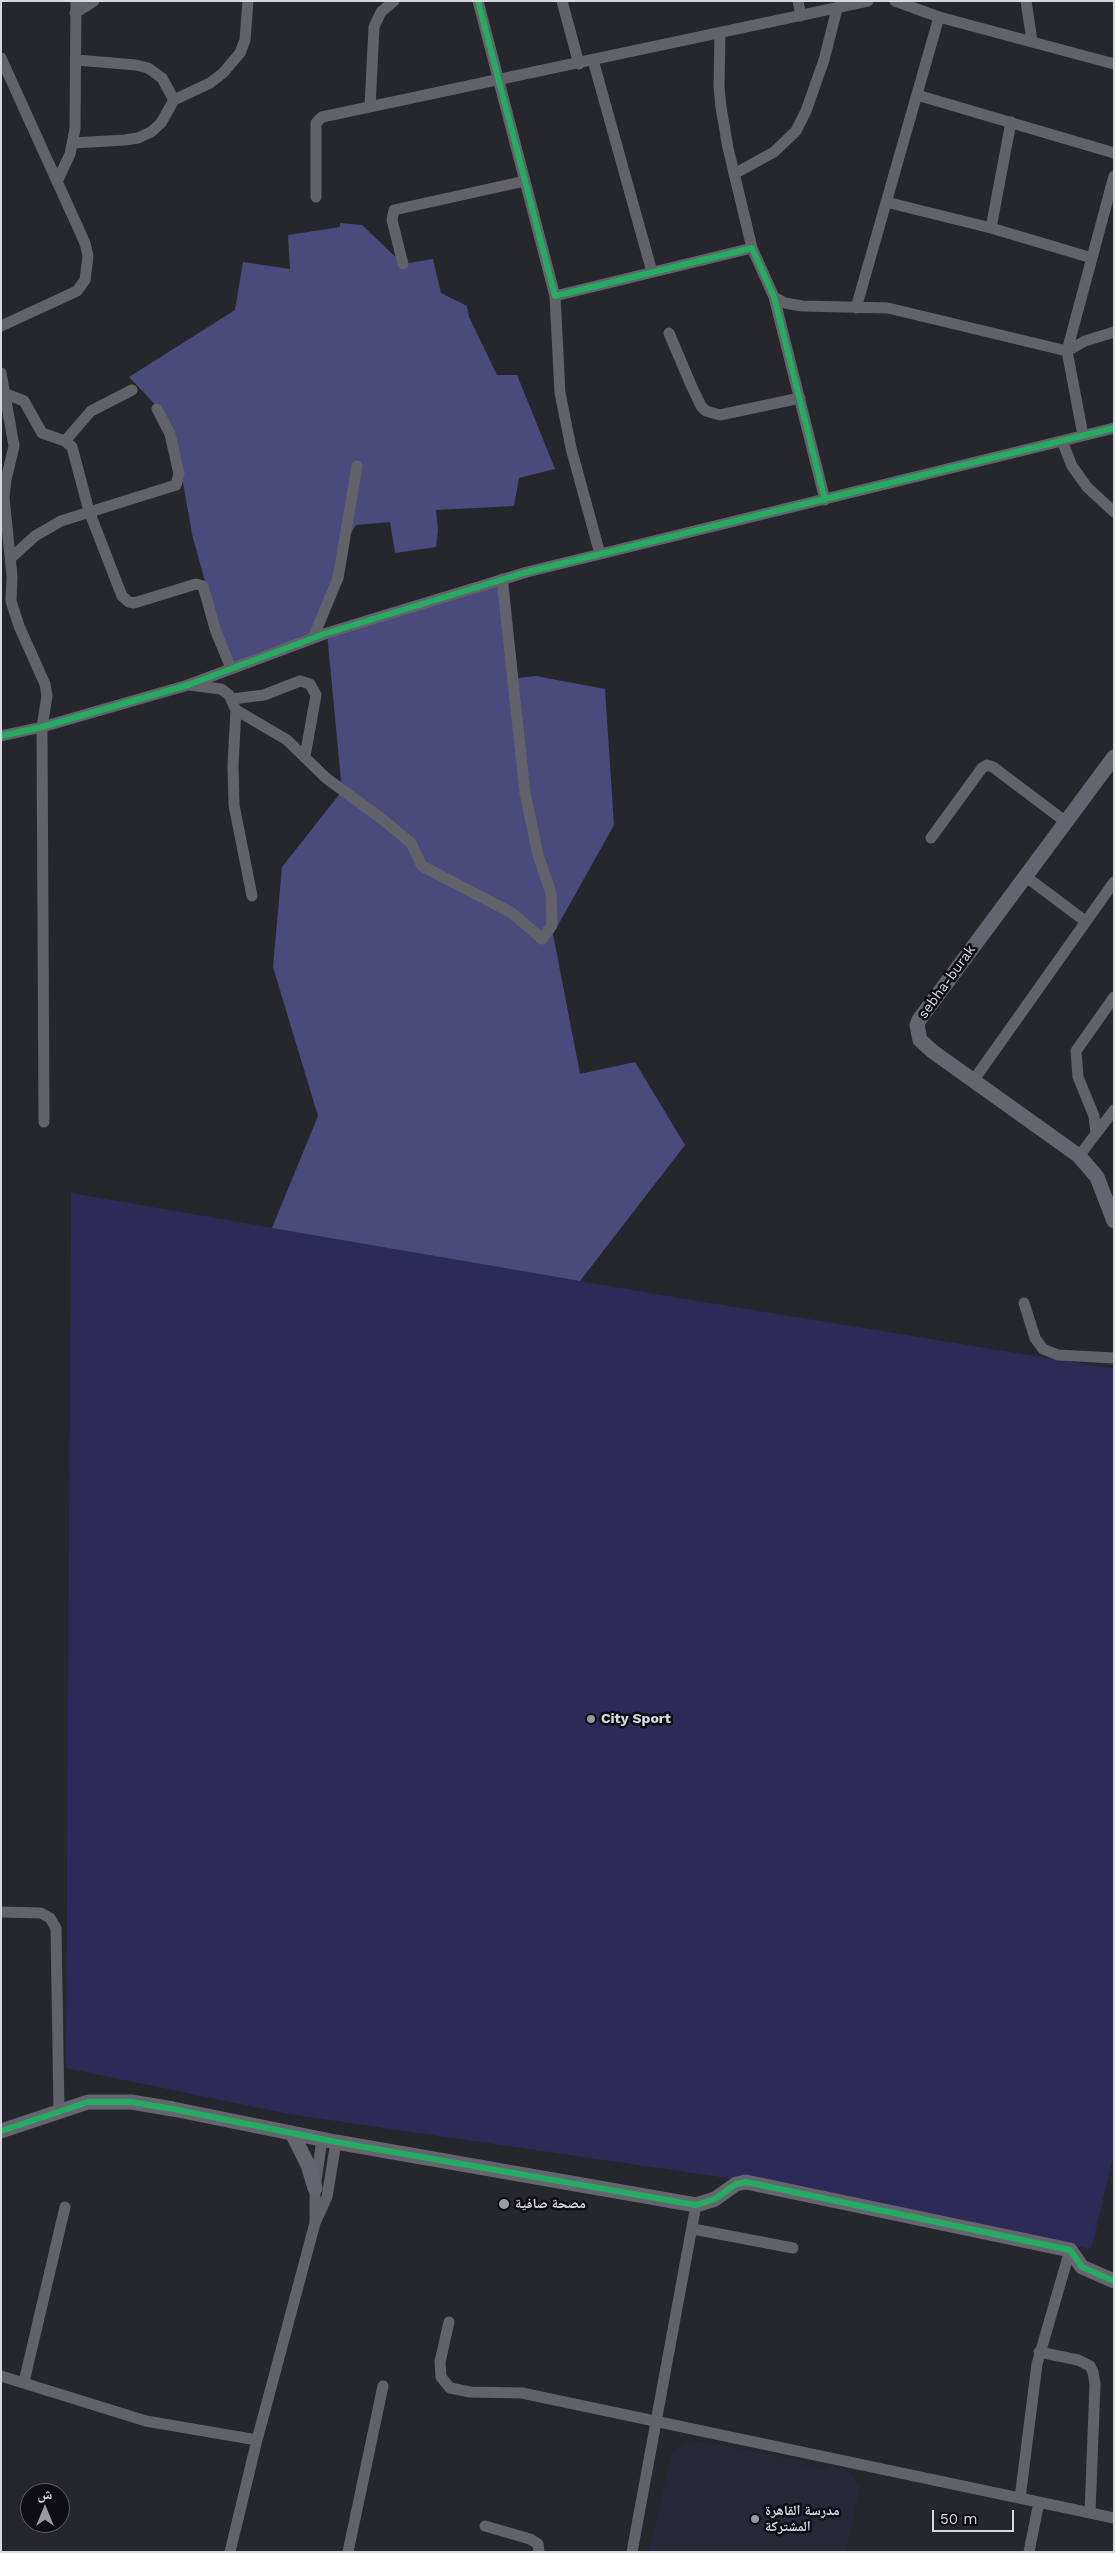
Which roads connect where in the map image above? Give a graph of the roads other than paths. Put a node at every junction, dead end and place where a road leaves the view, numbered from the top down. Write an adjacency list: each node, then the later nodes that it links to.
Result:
1 (94, 1): 11 (street)
2 (248, 1): 25 (street)
3 (394, 1): 26 (street)
4 (478, 1): 23 (street)
5 (562, 1): 21 (street)
6 (798, 1): 14 (street)
7 (868, 1): 12 (street)
8 (895, 1): 13 (street)
9 (929, 1): 13 (street)
10 (1026, 1): 17 (street)
11 (76, 7): 19 (street)
12 (837, 8): 14 (street); 30 (street)
13 (920, 10): 15 (street)
14 (802, 16): 16 (street)
15 (939, 17): 17 (street); 24 (street)
16 (720, 33): 20 (street); 30 (street)
17 (1032, 41): 22 (street)
18 (1, 58): 33 (street)
19 (77, 60): 25 (street); 28 (street)
20 (593, 60): 21 (street); 40 (street)
21 (579, 64): 23 (street)
22 (1114, 64)
23 (499, 80): 26 (street); 32 (street)
24 (916, 95): 27 (street); 35 (street)
25 (174, 100): 28 (street)
26 (370, 106): 34 (street)
27 (1011, 122): 29 (street); 36 (street)
28 (73, 143): 33 (street)
29 (1114, 153)
30 (734, 174): 37 (street)
31 (1114, 176): 38 (street)
32 (525, 181): 39 (street); 41 (street)
33 (57, 182): 44 (street)
34 (316, 197)
35 (886, 202): 36 (street); 43 (street)
36 (992, 228): 38 (street)
37 (752, 248): 40 (street); 42 (street)
38 (1092, 258): 47 (street)
39 (403, 264)
40 (652, 272): 41 (street)
41 (555, 296): 63 (street)
42 (774, 297): 43 (street); 51 (street)
43 (856, 308): 47 (street)
44 (1, 326)
45 (1114, 332): 47 (street)
46 (669, 333): 51 (street)
47 (1066, 351): 54 (street)
48 (1, 373): 50 (street)
49 (132, 390): 55 (street)
50 (6, 394): 55 (street); 57 (street)
51 (800, 398): 60 (street)
52 (157, 409): 61 (street)
53 (1114, 428): 54 (street)
54 (1083, 435): 56 (street)
55 (65, 441): 61 (street)
56 (1062, 441): 60 (street); 62 (street)
57 (12, 457): 59 (street); 64 (street)
58 (358, 466): 66 (street)
59 (1, 468)
60 (825, 500): 63 (street)
61 (89, 511): 64 (street); 67 (street)
62 (1114, 512)
63 (600, 554): 65 (street)
64 (11, 558): 70 (street)
65 (502, 579): 66 (street); 72 (street)
66 (313, 638): 67 (street)
67 (231, 668): 68 (street)
68 (188, 685): 69 (street); 70 (street)
69 (234, 704): 72 (street); 72 (street); 78 (street)
70 (42, 727): 71 (street); 83 (street)
71 (1, 736)
72 (305, 756)
73 (1114, 757): 74 (street, sebha-burak)
74 (1066, 822): 75 (street); 76 (street, sebha-burak)
75 (930, 838)
76 (1025, 876): 79 (street); 81 (street, sebha-burak)
77 (1114, 882): 79 (street)
78 (252, 896)
79 (1086, 921): 81 (street)
80 (1114, 997): 84 (street)
81 (972, 1081): 85 (street, sebha-burak)
82 (1114, 1110): 84 (street)
83 (44, 1122)
84 (1096, 1133): 85 (street)
85 (1079, 1156): 86 (street, sebha-burak)
86 (1114, 1221)
87 (1024, 1303): 88 (street)
88 (1114, 1358)
89 (1, 1912): 90 (street)
90 (60, 2110): 91 (street); 92 (street)
91 (1, 2131)
92 (292, 2133): 93 (street); 94 (street)
93 (329, 2140): 94 (street); 95 (street); 97 (street)
94 (315, 2188): 97 (street)
95 (696, 2205): 98 (street); 100 (street)
96 (65, 2207): 105 (street)
97 (315, 2223): 108 (street)
98 (693, 2229): 99 (street); 107 (street)
99 (793, 2248)
100 (1070, 2250): 101 (street); 103 (street)
101 (1114, 2281)
102 (449, 2322): 107 (street)
103 (1039, 2352): 109 (street); 111 (street)
104 (1, 2376): 105 (street)
105 (24, 2382): 108 (street)
106 (383, 2386): 115 (street)
107 (656, 2420): 109 (street); 117 (street)
108 (257, 2440): 114 (street)
109 (1020, 2498): 110 (street)
110 (1039, 2502): 111 (street); 118 (street)
111 (1090, 2513): 112 (street)
112 (1114, 2518)
113 (485, 2526): 116 (street)
114 (230, 2552)
115 (348, 2552)
116 (539, 2552)
117 (632, 2552)
118 (1029, 2552)

